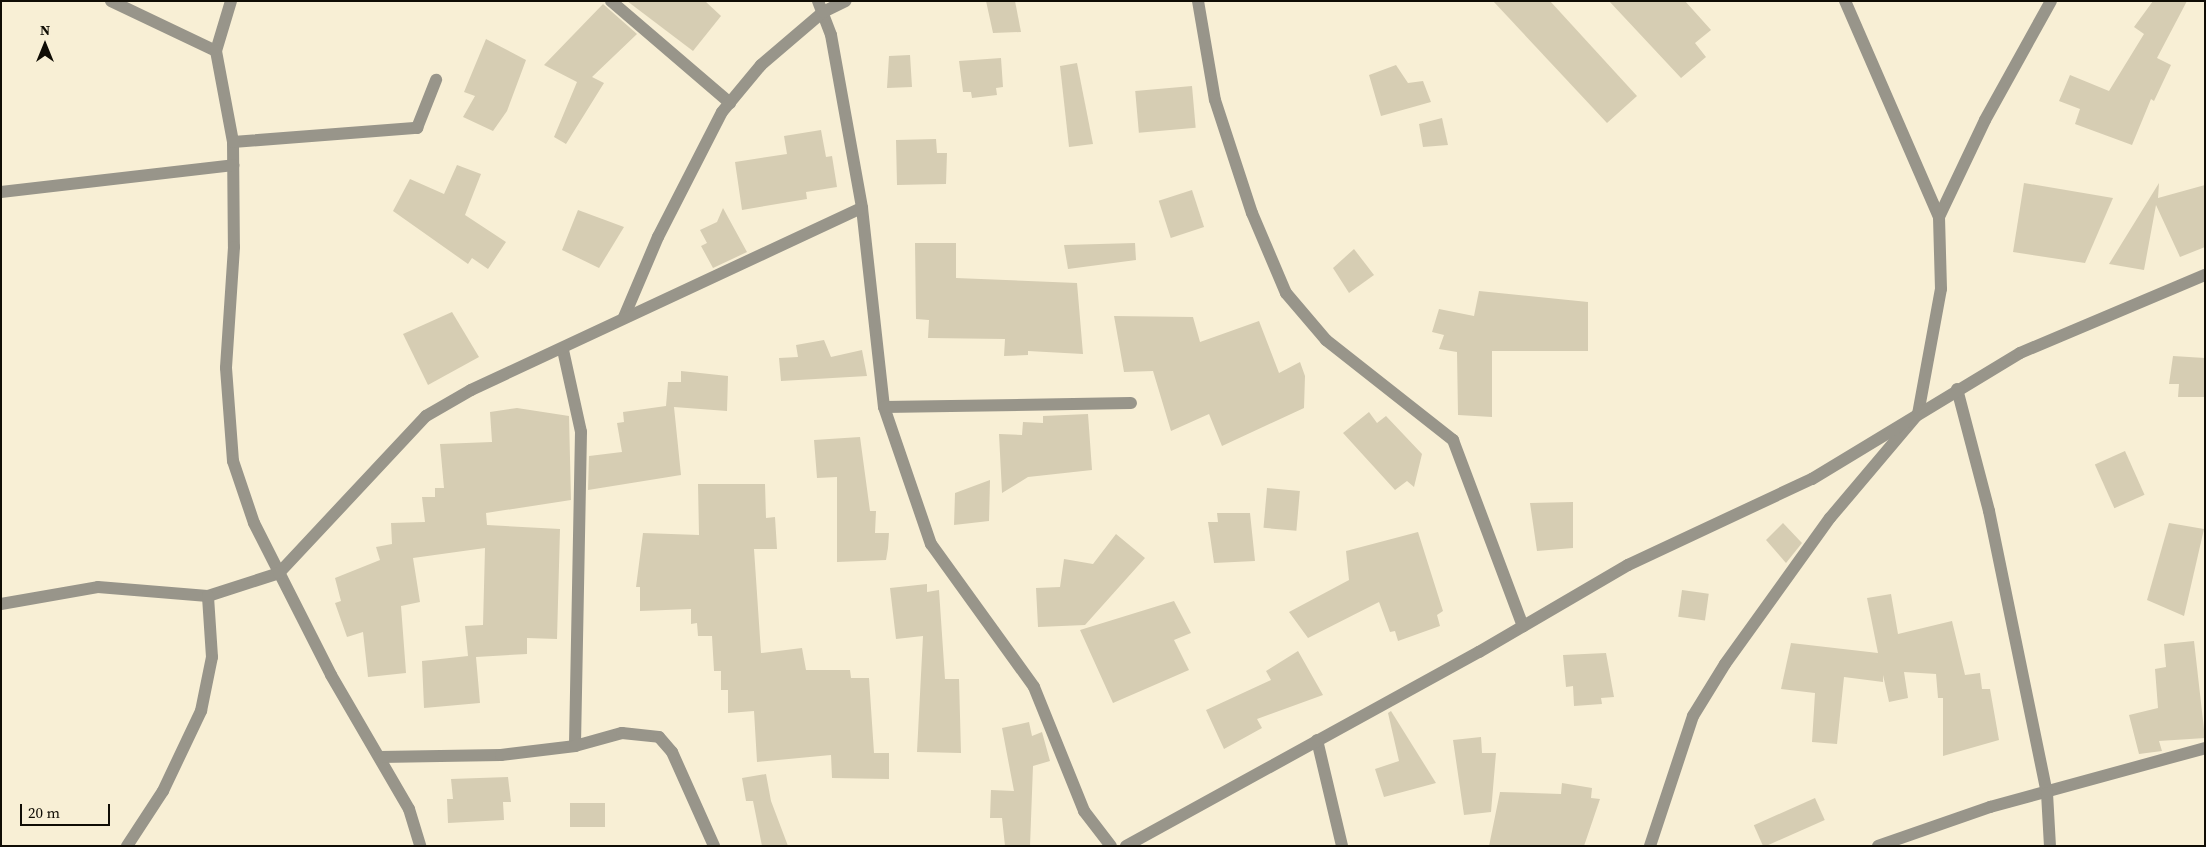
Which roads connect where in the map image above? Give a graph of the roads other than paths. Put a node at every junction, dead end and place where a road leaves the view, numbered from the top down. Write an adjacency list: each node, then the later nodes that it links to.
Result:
1 (112, 1): 9 (street)
2 (231, 1): 9 (street)
3 (611, 1): 11 (street)
4 (846, 1): 8 (street)
5 (1198, 1): 27 (street)
6 (1845, 1): 16 (street)
7 (2051, 1): 16 (street)
8 (820, 7): 11 (street); 15 (street)
9 (216, 51): 12 (street)
10 (436, 80): 12 (street)
11 (730, 103): 18 (street)
12 (233, 142): 13 (street)
13 (233, 165): 14 (street); 24 (street)
14 (1, 192)
15 (862, 208): 18 (street); 22 (street)
16 (1939, 216): 23 (street)
17 (2205, 276): 20 (street)
18 (624, 317): 19 (street)
19 (563, 350): 24 (street); 29 (street)
20 (1957, 389): 23 (street); 32 (street)
21 (1131, 403): 22 (street)
22 (884, 407): 36 (street)
23 (1918, 414): 27 (street); 39 (street)
24 (279, 573): 25 (street); 31 (street)
25 (208, 596): 26 (street); 33 (street)
26 (1, 604)
27 (1523, 626): 28 (street)
28 (1317, 740): 37 (street); 38 (street)
29 (575, 746): 31 (street); 35 (street)
30 (2205, 748): 32 (street)
31 (380, 757): 34 (street)
32 (2047, 793): 40 (street); 41 (street)
33 (127, 846)
34 (420, 846)
35 (714, 846)
36 (1111, 846)
37 (1126, 846)
38 (1342, 846)
39 (1650, 846)
40 (1878, 846)
41 (2050, 846)

